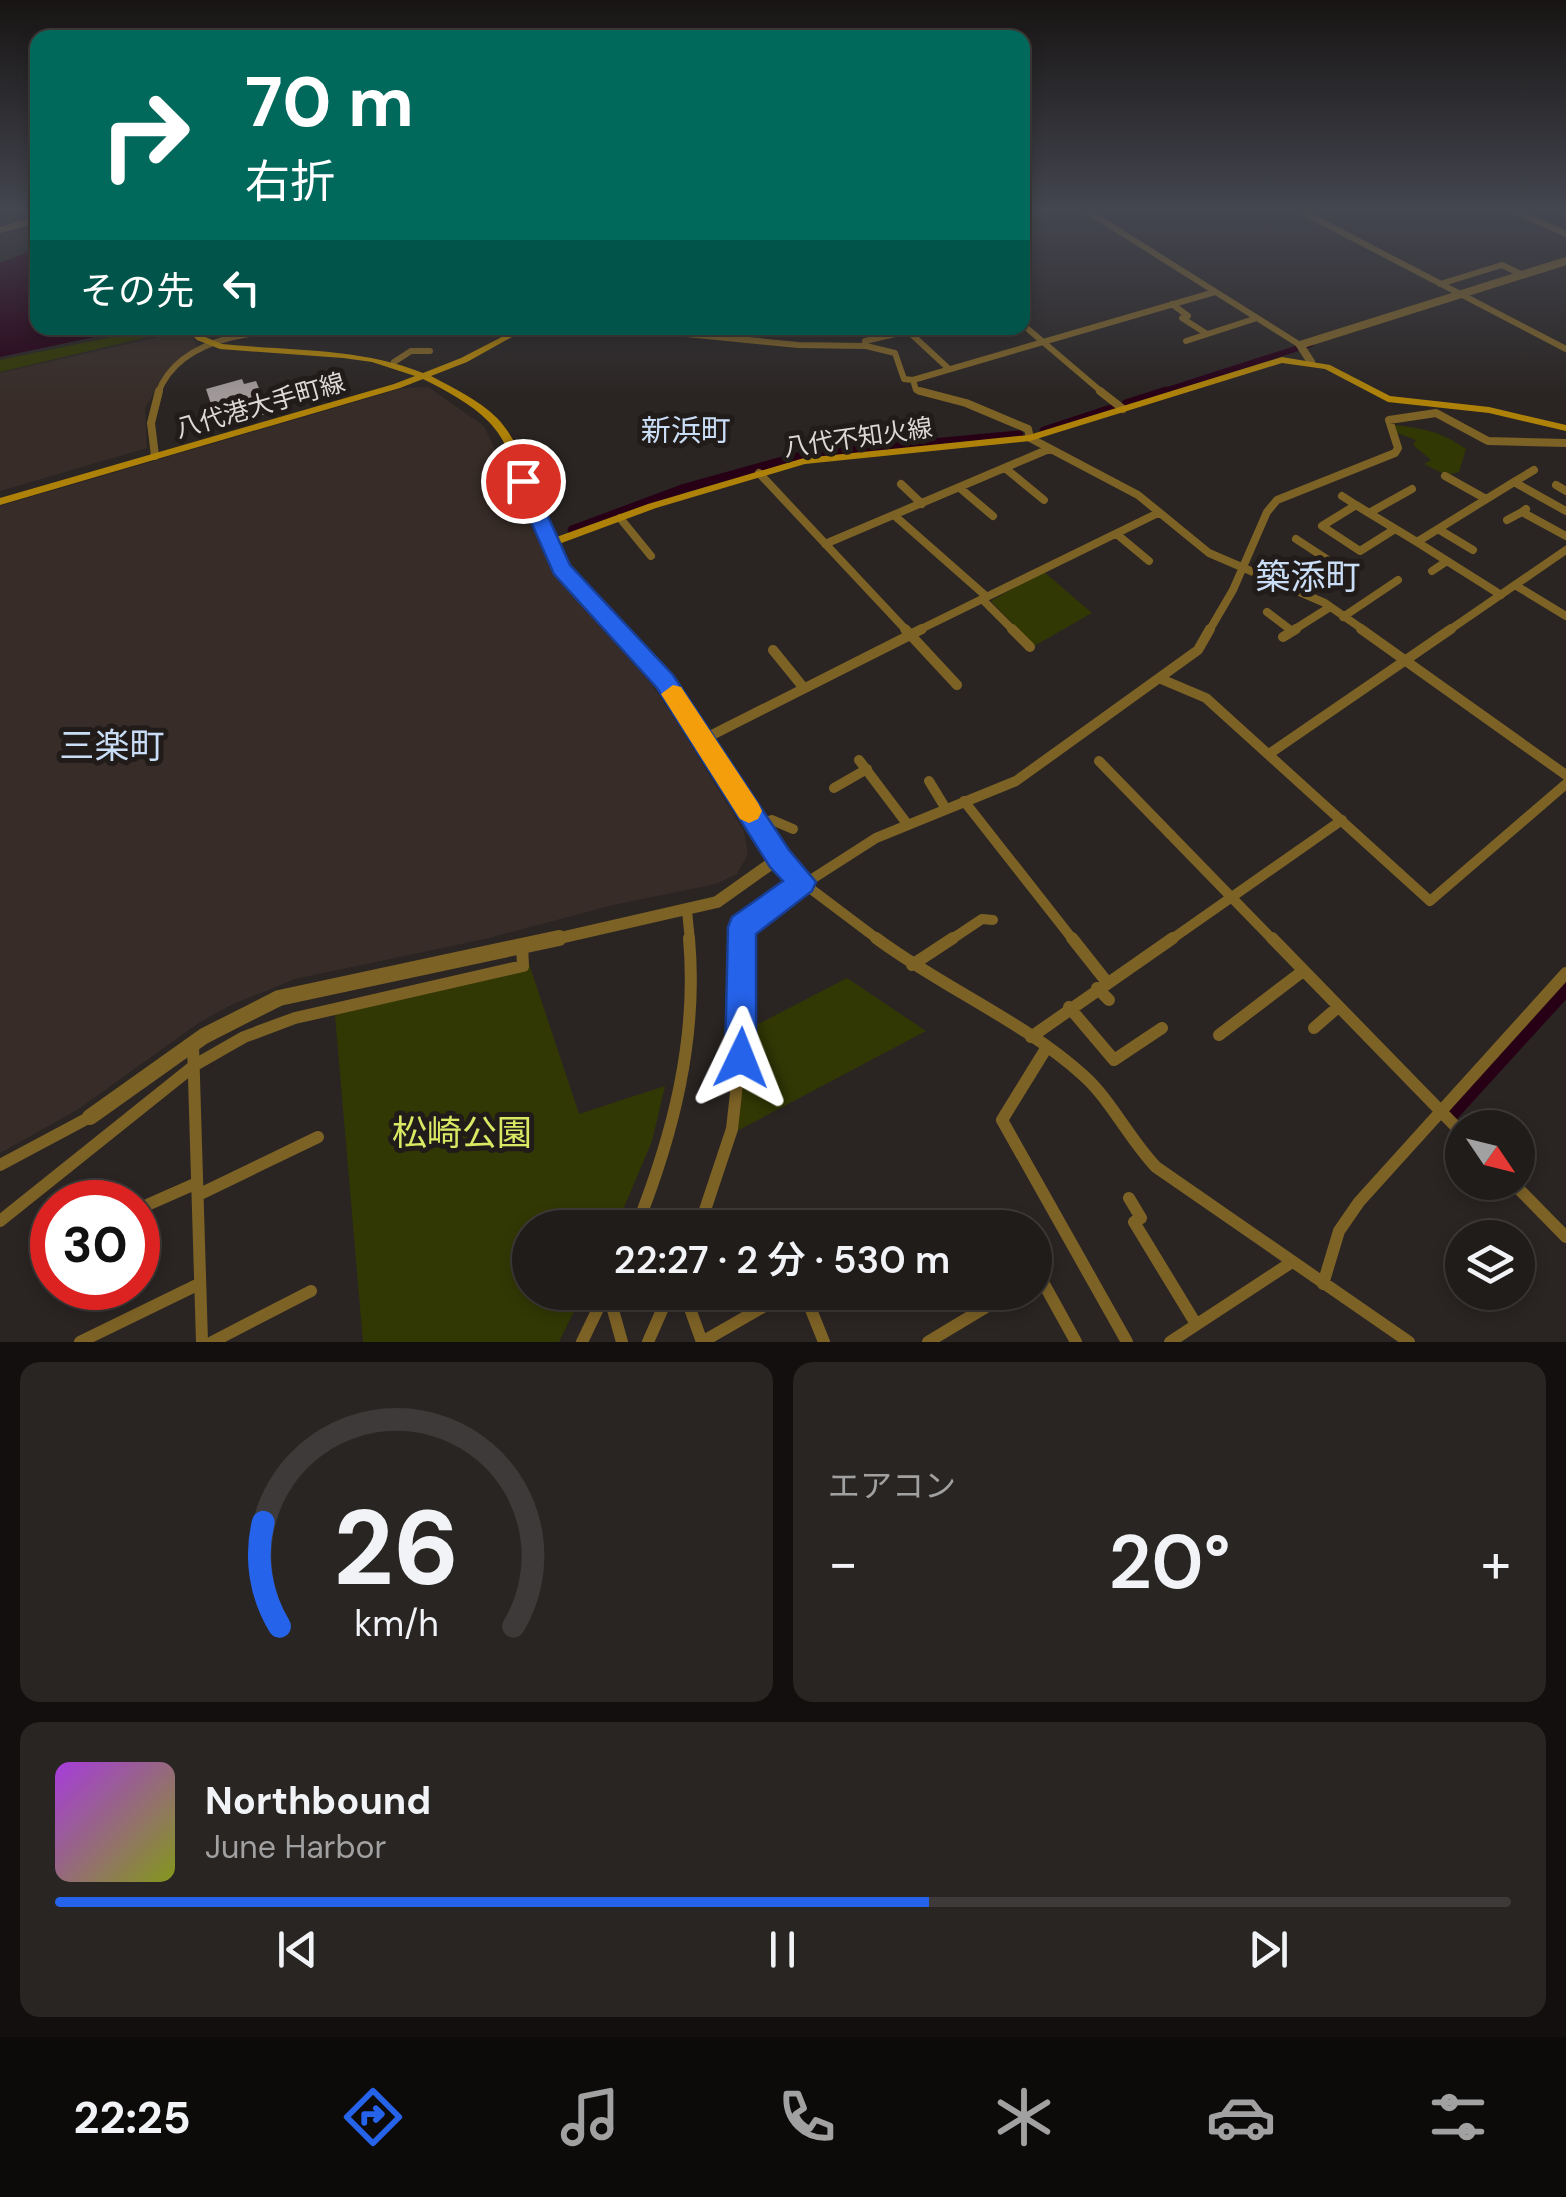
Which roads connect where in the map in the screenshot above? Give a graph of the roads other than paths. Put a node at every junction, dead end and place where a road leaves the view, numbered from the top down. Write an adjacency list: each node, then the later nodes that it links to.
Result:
1 (1183, 272): 8 (street)
2 (1416, 272): 7 (street)
3 (1480, 272): 7 (street)
4 (1515, 272): 6 (street)
5 (1528, 272): 6 (street)
6 (1520, 274): 9 (street)
7 (1440, 284): 9 (street)
8 (1215, 292): 10 (street); 11 (street)
9 (1458, 293): 23 (street); 25 (street)
10 (1172, 304): 13 (street); 22 (street)
11 (1257, 318): 13 (street); 23 (street)
12 (1030, 330): 22 (street)
13 (1207, 334): 21 (street)
14 (197, 335): 28 (main road)
15 (232, 335): 37 (street)
16 (505, 335): 30 (main road, 八代港大手町線)
17 (709, 335): 20 (street)
18 (892, 335): 24 (street)
19 (912, 335): 29 (street)
20 (721, 336): 24 (street)
21 (1186, 341)
22 (1040, 343): 29 (street); 32 (street)
23 (1300, 345): 27 (street)
24 (866, 346): 31 (street)
25 (1566, 349)
26 (430, 351): 28 (street)
27 (1309, 359): 32 (main road, 八代不知火線); 33 (main road, 八代不知火線)
28 (394, 362): 30 (main road)
29 (948, 370): 31 (street)
30 (424, 374): 37 (main road, 八代港大手町線); 67 (main road)
31 (913, 380): 34 (street)
32 (1123, 409): 34 (main road, 八代不知火線)
33 (1566, 428)
34 (1030, 438): 36 (street); 40 (main road, 八代不知火線)
35 (1566, 443): 74 (street)
36 (1049, 449): 38 (street); 55 (street)
37 (155, 454): 49 (main road, 八代港大手町線)
38 (1006, 468): 45 (street); 51 (street)
39 (1534, 470): 42 (street)
40 (759, 472): 59 (main road, 八代不知火線); 68 (street)
41 (1446, 476): 50 (street)
42 (1514, 482): 50 (street); 54 (street)
43 (900, 484): 52 (street)
44 (1556, 486): 47 (street)
45 (961, 489): 52 (street); 58 (street)
46 (1412, 489): 56 (street)
47 (1566, 491)
48 (1342, 496): 53 (street)
49 (0, 499)
50 (1486, 499): 62 (street)
51 (1044, 500)
52 (922, 504): 57 (street)
53 (1356, 505): 56 (street); 61 (street)
54 (1566, 511)
55 (1158, 513): 63 (street); 74 (street)
56 (1369, 513): 61 (street)
57 (894, 516): 68 (street); 80 (street)
58 (992, 516)
59 (620, 518): 67 (main road, 八代不知火線); 71 (street)
60 (1507, 520): 64 (street)
61 (1395, 529): 66 (street)
62 (1438, 529): 66 (street); 69 (street)
63 (1119, 536): 72 (street); 80 (street)
64 (1566, 536)
65 (1296, 539): 78 (street)
66 (1416, 542): 73 (street)
67 (548, 544): 92 (street)
68 (825, 544): 85 (street)
69 (1472, 550)
70 (1566, 550): 77 (street)
71 (650, 556)
72 (1149, 561)
73 (1447, 561): 75 (street); 79 (street)
74 (1242, 568): 78 (street); 89 (street)
75 (1432, 570)
76 (1398, 580): 83 (street)
77 (1515, 585): 79 (street); 84 (street)
78 (1299, 591): 81 (street)
79 (1500, 595): 88 (street)
80 (985, 599): 85 (street); 86 (street)
81 (1330, 607): 82 (street); 83 (street)
82 (1267, 612)
83 (1343, 616): 88 (street)
84 (1566, 616)
85 (910, 635): 90 (street); 91 (street)
86 (1030, 648)
87 (773, 650): 91 (street)
88 (1404, 662): 93 (street); 95 (street)
89 (1161, 679): 93 (street); 99 (street)
90 (957, 685)
91 (802, 687): 92 (street)
92 (702, 740): 102 (street)
93 (1270, 754): 101 (street)
94 (1099, 761): 107 (street)
95 (1566, 774)
96 (929, 781): 100 (street)
97 (1566, 784): 101 (street)
98 (834, 788): 103 (street)
99 (964, 801): 100 (street); 114 (street)
100 (946, 809): 103 (street)
101 (1342, 820): 107 (street)
102 (758, 825): 104 (street); 105 (street)
103 (908, 825): 106 (street)
104 (793, 829)
105 (779, 858): 106 (street); 108 (street)
106 (803, 882): 111 (street); 135 (street)
107 (1230, 897): 112 (street); 114 (street)
108 (687, 911): 110 (street); 134 (street)
109 (993, 920): 111 (street)
110 (522, 945): 122 (street); 124 (street)
111 (912, 965): 120 (street)
112 (1302, 972): 117 (street); 121 (street)
113 (1566, 973): 125 (street)
114 (1101, 985): 115 (street); 116 (street)
115 (1109, 1000)
116 (1069, 1007): 118 (street); 120 (street)
117 (1338, 1007): 119 (street); 125 (street)
118 (1162, 1028)
119 (1314, 1028)
120 (1031, 1036): 123 (street)
121 (1219, 1036)
122 (193, 1042): 124 (street); 127 (street)
123 (1047, 1048): 138 (street); 160 (street)
124 (195, 1065): 130 (street); 136 (street)
125 (1441, 1111): 126 (street); 140 (street)
126 (1445, 1115)
127 (90, 1116): 129 (street)
128 (318, 1137): 130 (street)
129 (0, 1165)
130 (197, 1189): 133 (street); 139 (street)
131 (1130, 1198): 150 (street)
132 (1529, 1200): 137 (street)
133 (160, 1201)
134 (643, 1210)
135 (705, 1210)
136 (0, 1222)
137 (1566, 1238)
138 (1292, 1262): 140 (street); 150 (street)
139 (199, 1284): 151 (street); 152 (street)
140 (1324, 1284): 162 (street)
141 (311, 1291): 153 (street)
142 (1052, 1297): 159 (street)
143 (598, 1310): 154 (street)
144 (612, 1310): 155 (street)
145 (662, 1310): 156 (street)
146 (690, 1310): 147 (street)
147 (758, 1310)
148 (811, 1310): 157 (street)
149 (981, 1310): 158 (street)
150 (1196, 1324): 161 (street)
151 (80, 1342)
152 (202, 1342)
153 (212, 1342)
154 (582, 1342)
155 (622, 1342)
156 (648, 1342)
157 (824, 1342)
158 (928, 1342)
159 (1076, 1342)
160 (1127, 1342)
161 (1170, 1342)
162 (1408, 1342)

